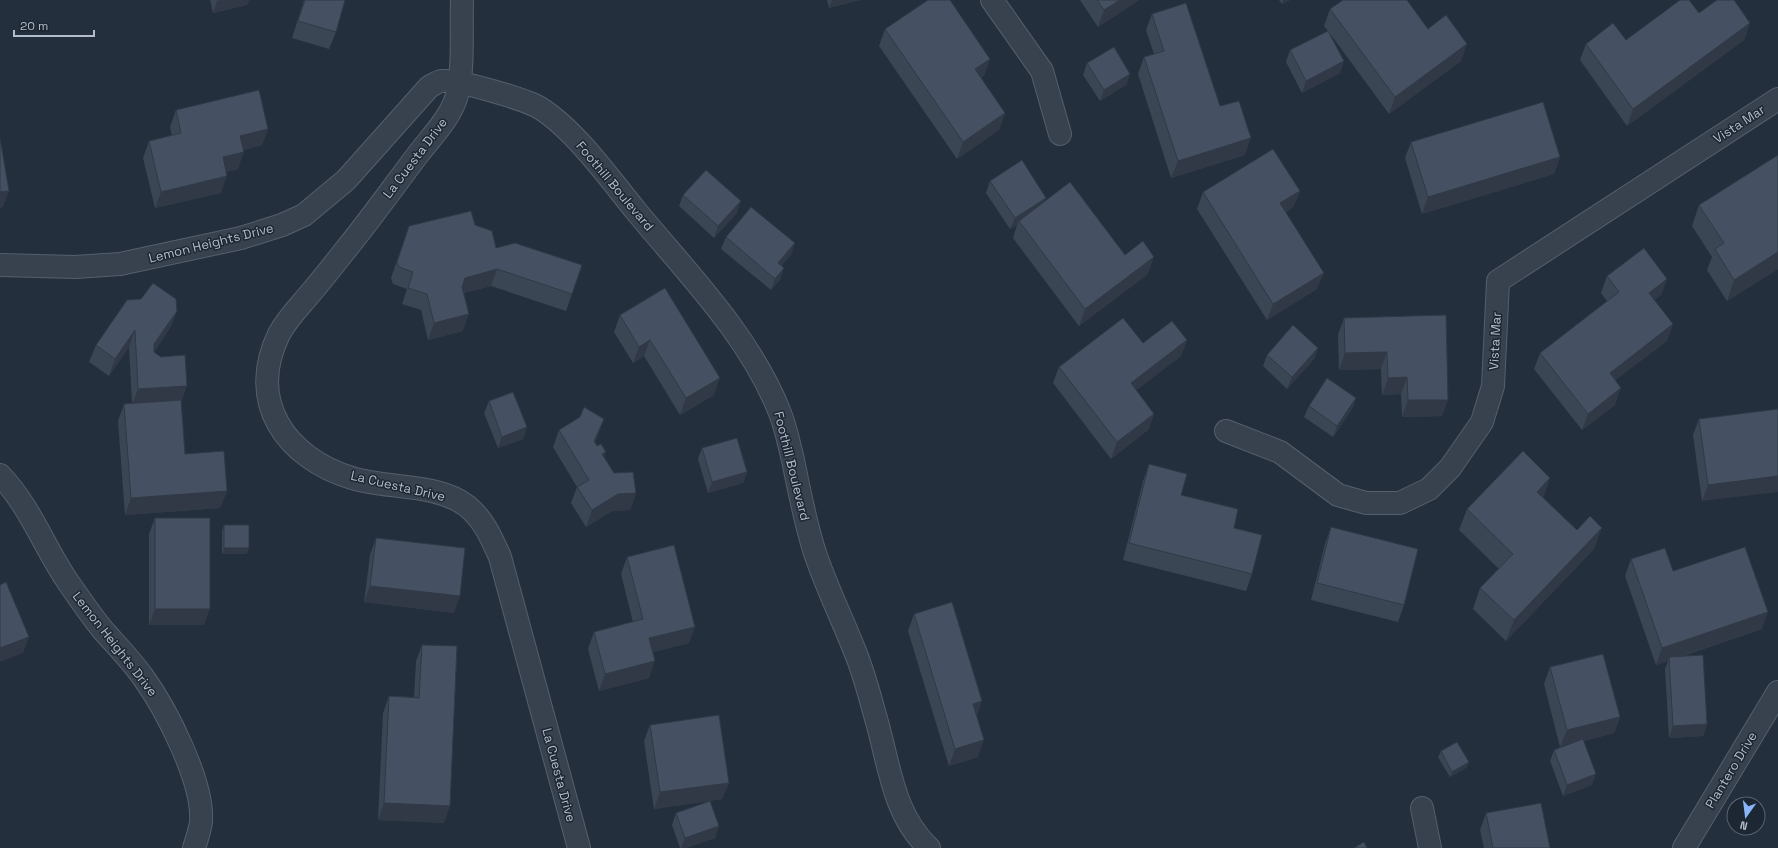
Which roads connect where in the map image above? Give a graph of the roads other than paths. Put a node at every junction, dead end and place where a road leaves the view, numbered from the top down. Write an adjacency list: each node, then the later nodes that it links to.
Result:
1 (462, 0): 3 (street, La Cuesta Drive)
2 (992, 0): 5 (street)
3 (460, 83): 6 (street, Lemon Heights Drive); 12 (street, La Cuesta Drive); 13 (street, Foothill Boulevard)
4 (1778, 99): 7 (street, Vista Mar)
5 (1060, 134)
6 (0, 265)
7 (1226, 431)
8 (0, 475): 11 (street, Lemon Heights Drive)
9 (1778, 692): 15 (street, Plantero Drive)
10 (1422, 808): 14 (street)
11 (194, 848)
12 (579, 848)
13 (929, 848)
14 (1430, 848)
15 (1684, 848)

